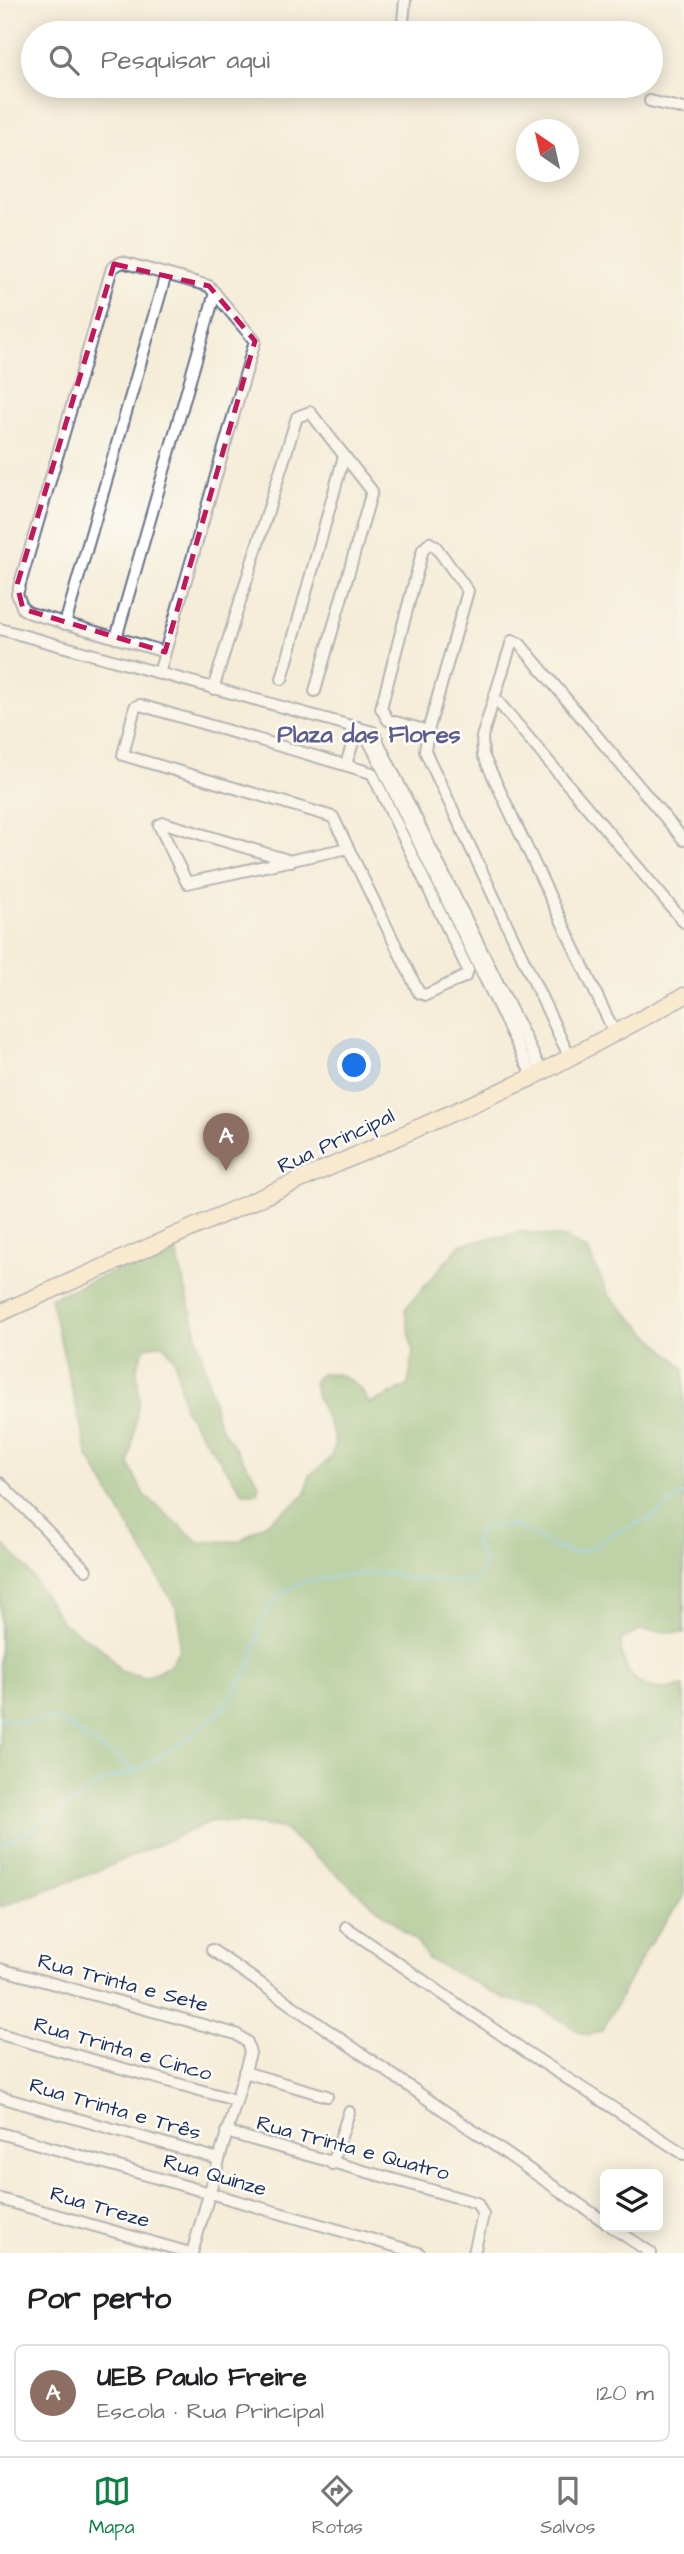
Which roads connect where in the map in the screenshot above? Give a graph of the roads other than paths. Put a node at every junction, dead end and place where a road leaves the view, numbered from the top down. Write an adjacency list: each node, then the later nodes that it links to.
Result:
1 (405, 0): 2 (street)
2 (403, 21)
3 (650, 101): 4 (street)
4 (684, 109)
5 (166, 274): 6 (street); 8 (street); 8 (street)
6 (215, 293): 10 (street); 11 (street)
7 (344, 456): 13 (street); 14 (street); 15 (street)
8 (65, 624): 10 (street)
9 (0, 629): 12 (street)
10 (116, 638): 11 (street)
11 (165, 652): 12 (street)
12 (159, 674): 14 (street)
13 (282, 680)
14 (214, 689): 17 (street)
15 (315, 691)
16 (494, 697): 20 (street); 23 (street); 25 (street)
17 (357, 729): 19 (street); 27 (street)
18 (428, 731): 18 (street); 26 (street)
19 (346, 764): 21 (street); 21 (street)
20 (684, 840)
21 (348, 848): 22 (street)
22 (291, 861): 22 (street)
23 (684, 922)
24 (684, 996): 25 (street, Rua Principal)
25 (615, 1034): 26 (street, Rua Principal)
26 (570, 1058): 27 (street, Rua Principal)
27 (537, 1074): 28 (street, Rua Principal)
28 (0, 1313)
29 (0, 1483): 30 (street)
30 (86, 1570)
31 (346, 1927): 42 (street)
32 (212, 1950): 47 (street)
33 (0, 1969): 35 (street, Rua Trinta e Sete)
34 (0, 2035): 38 (street, Rua Trinta e Cinco)
35 (244, 2072): 36 (street); 38 (street)
36 (327, 2096)
37 (0, 2097): 43 (street, Rua Trinta e Três)
38 (235, 2100): 40 (street)
39 (348, 2112): 44 (street)
40 (226, 2132): 43 (street); 44 (street, Rua Trinta e Quatro)
41 (0, 2133): 45 (street, Rua Quinze)
42 (684, 2154)
43 (219, 2159): 45 (street)
44 (332, 2164): 51 (street, Rua Trinta e Quatro)
45 (209, 2193): 49 (street); 50 (street, Rua Quinze)
46 (0, 2199): 49 (street, Rua Treze)
47 (600, 2219)
48 (620, 2232): 52 (street)
49 (191, 2253)
50 (419, 2253)
51 (474, 2253)
52 (652, 2253)

